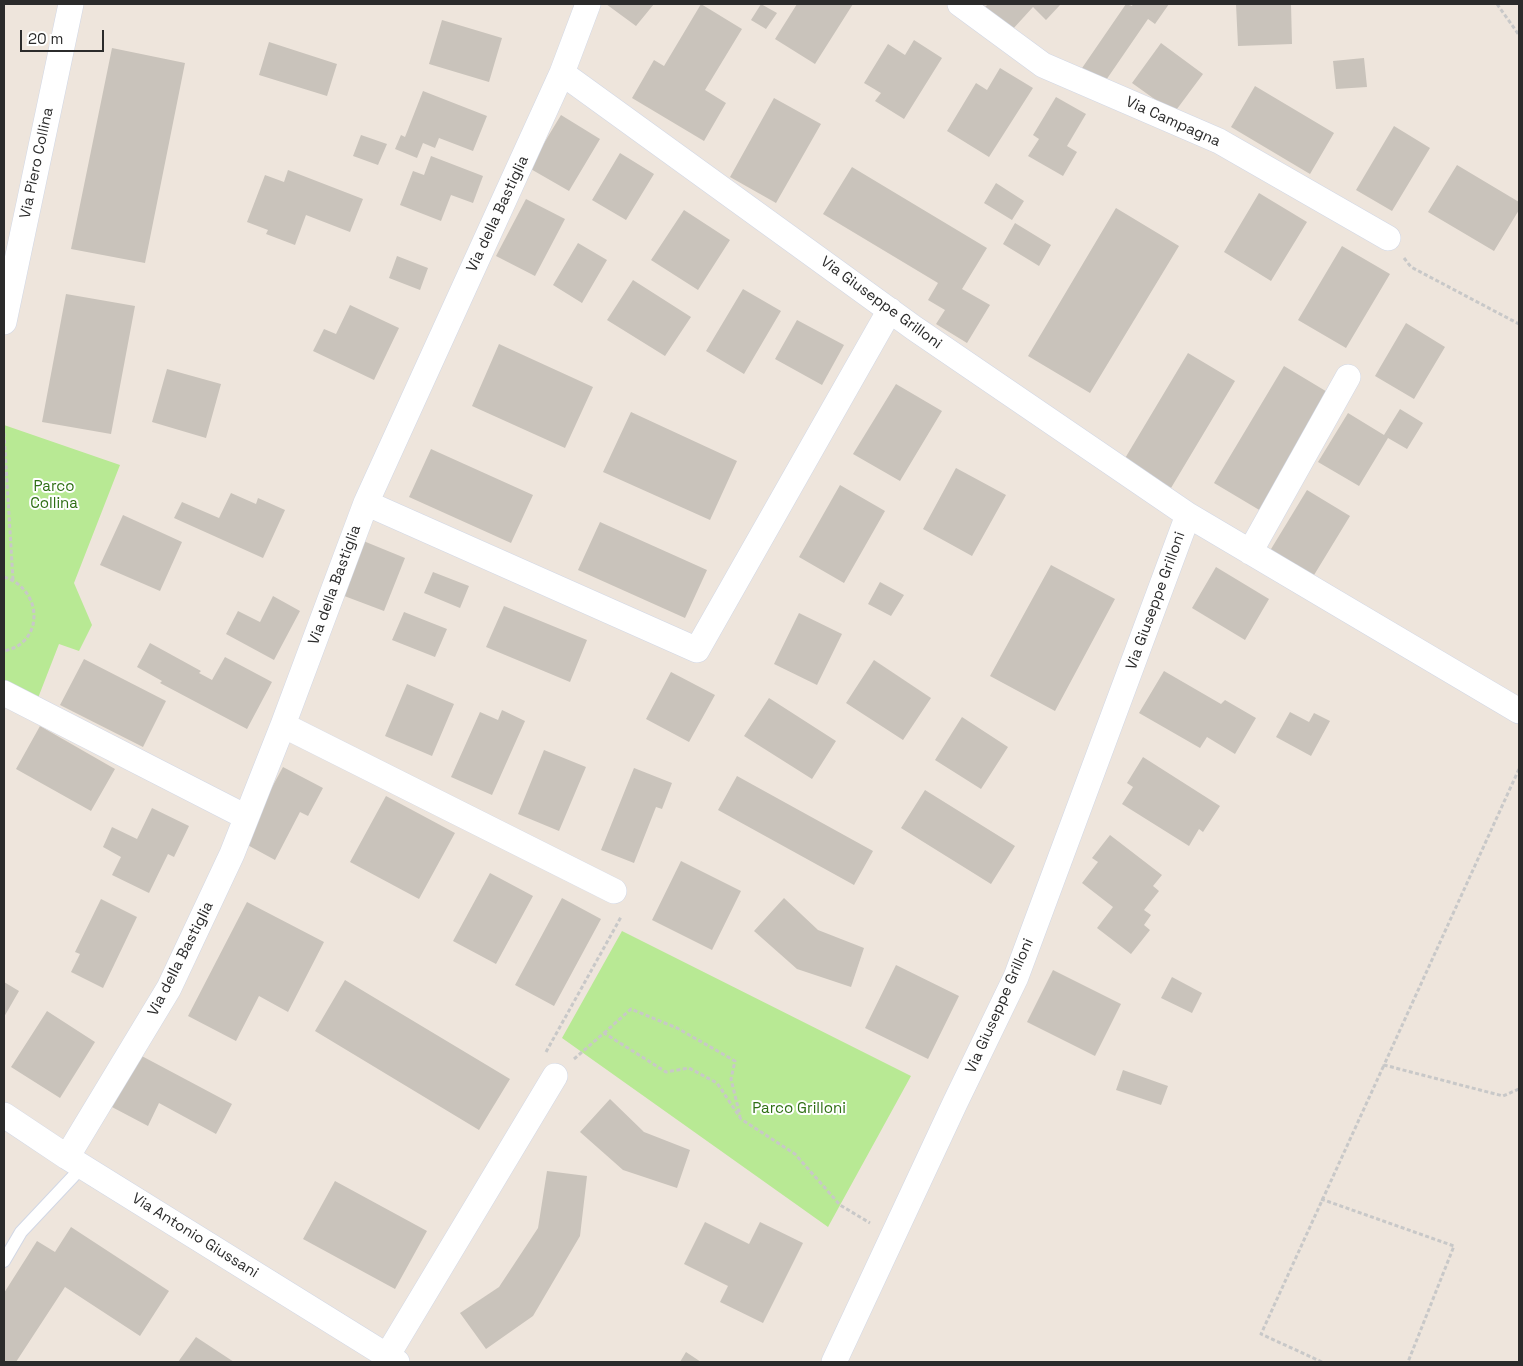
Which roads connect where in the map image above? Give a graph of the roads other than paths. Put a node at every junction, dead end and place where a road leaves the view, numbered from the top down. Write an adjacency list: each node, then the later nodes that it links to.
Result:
1 (70, 4): 7 (street, Via Piero Collina)
2 (588, 4): 4 (street, Via della Bastiglia)
3 (960, 4): 5 (street, Via Campagna)
4 (562, 73): 6 (street, Via Giuseppe Grilloni); 9 (street, Via della Bastiglia)
5 (1388, 238)
6 (890, 310): 9 (street); 10 (street, Via Giuseppe Grilloni)
7 (4, 322)
8 (1348, 377): 11 (street)
9 (366, 502): 14 (street, Via della Bastiglia)
10 (1188, 515): 11 (street); 22 (street, Via Giuseppe Grilloni)
11 (1250, 552): 13 (street)
12 (4, 692): 15 (street)
13 (1519, 711)
14 (283, 725): 15 (street, Via della Bastiglia); 16 (street)
15 (246, 818): 19 (street, Via della Bastiglia)
16 (614, 891)
17 (555, 1076): 21 (street, Via Antonio Giussani)
18 (4, 1115): 19 (street, Via Antonio Giussani)
19 (75, 1161): 20 (lane); 21 (street, Via Antonio Giussani)
20 (4, 1261)
21 (392, 1359)
22 (834, 1362)

